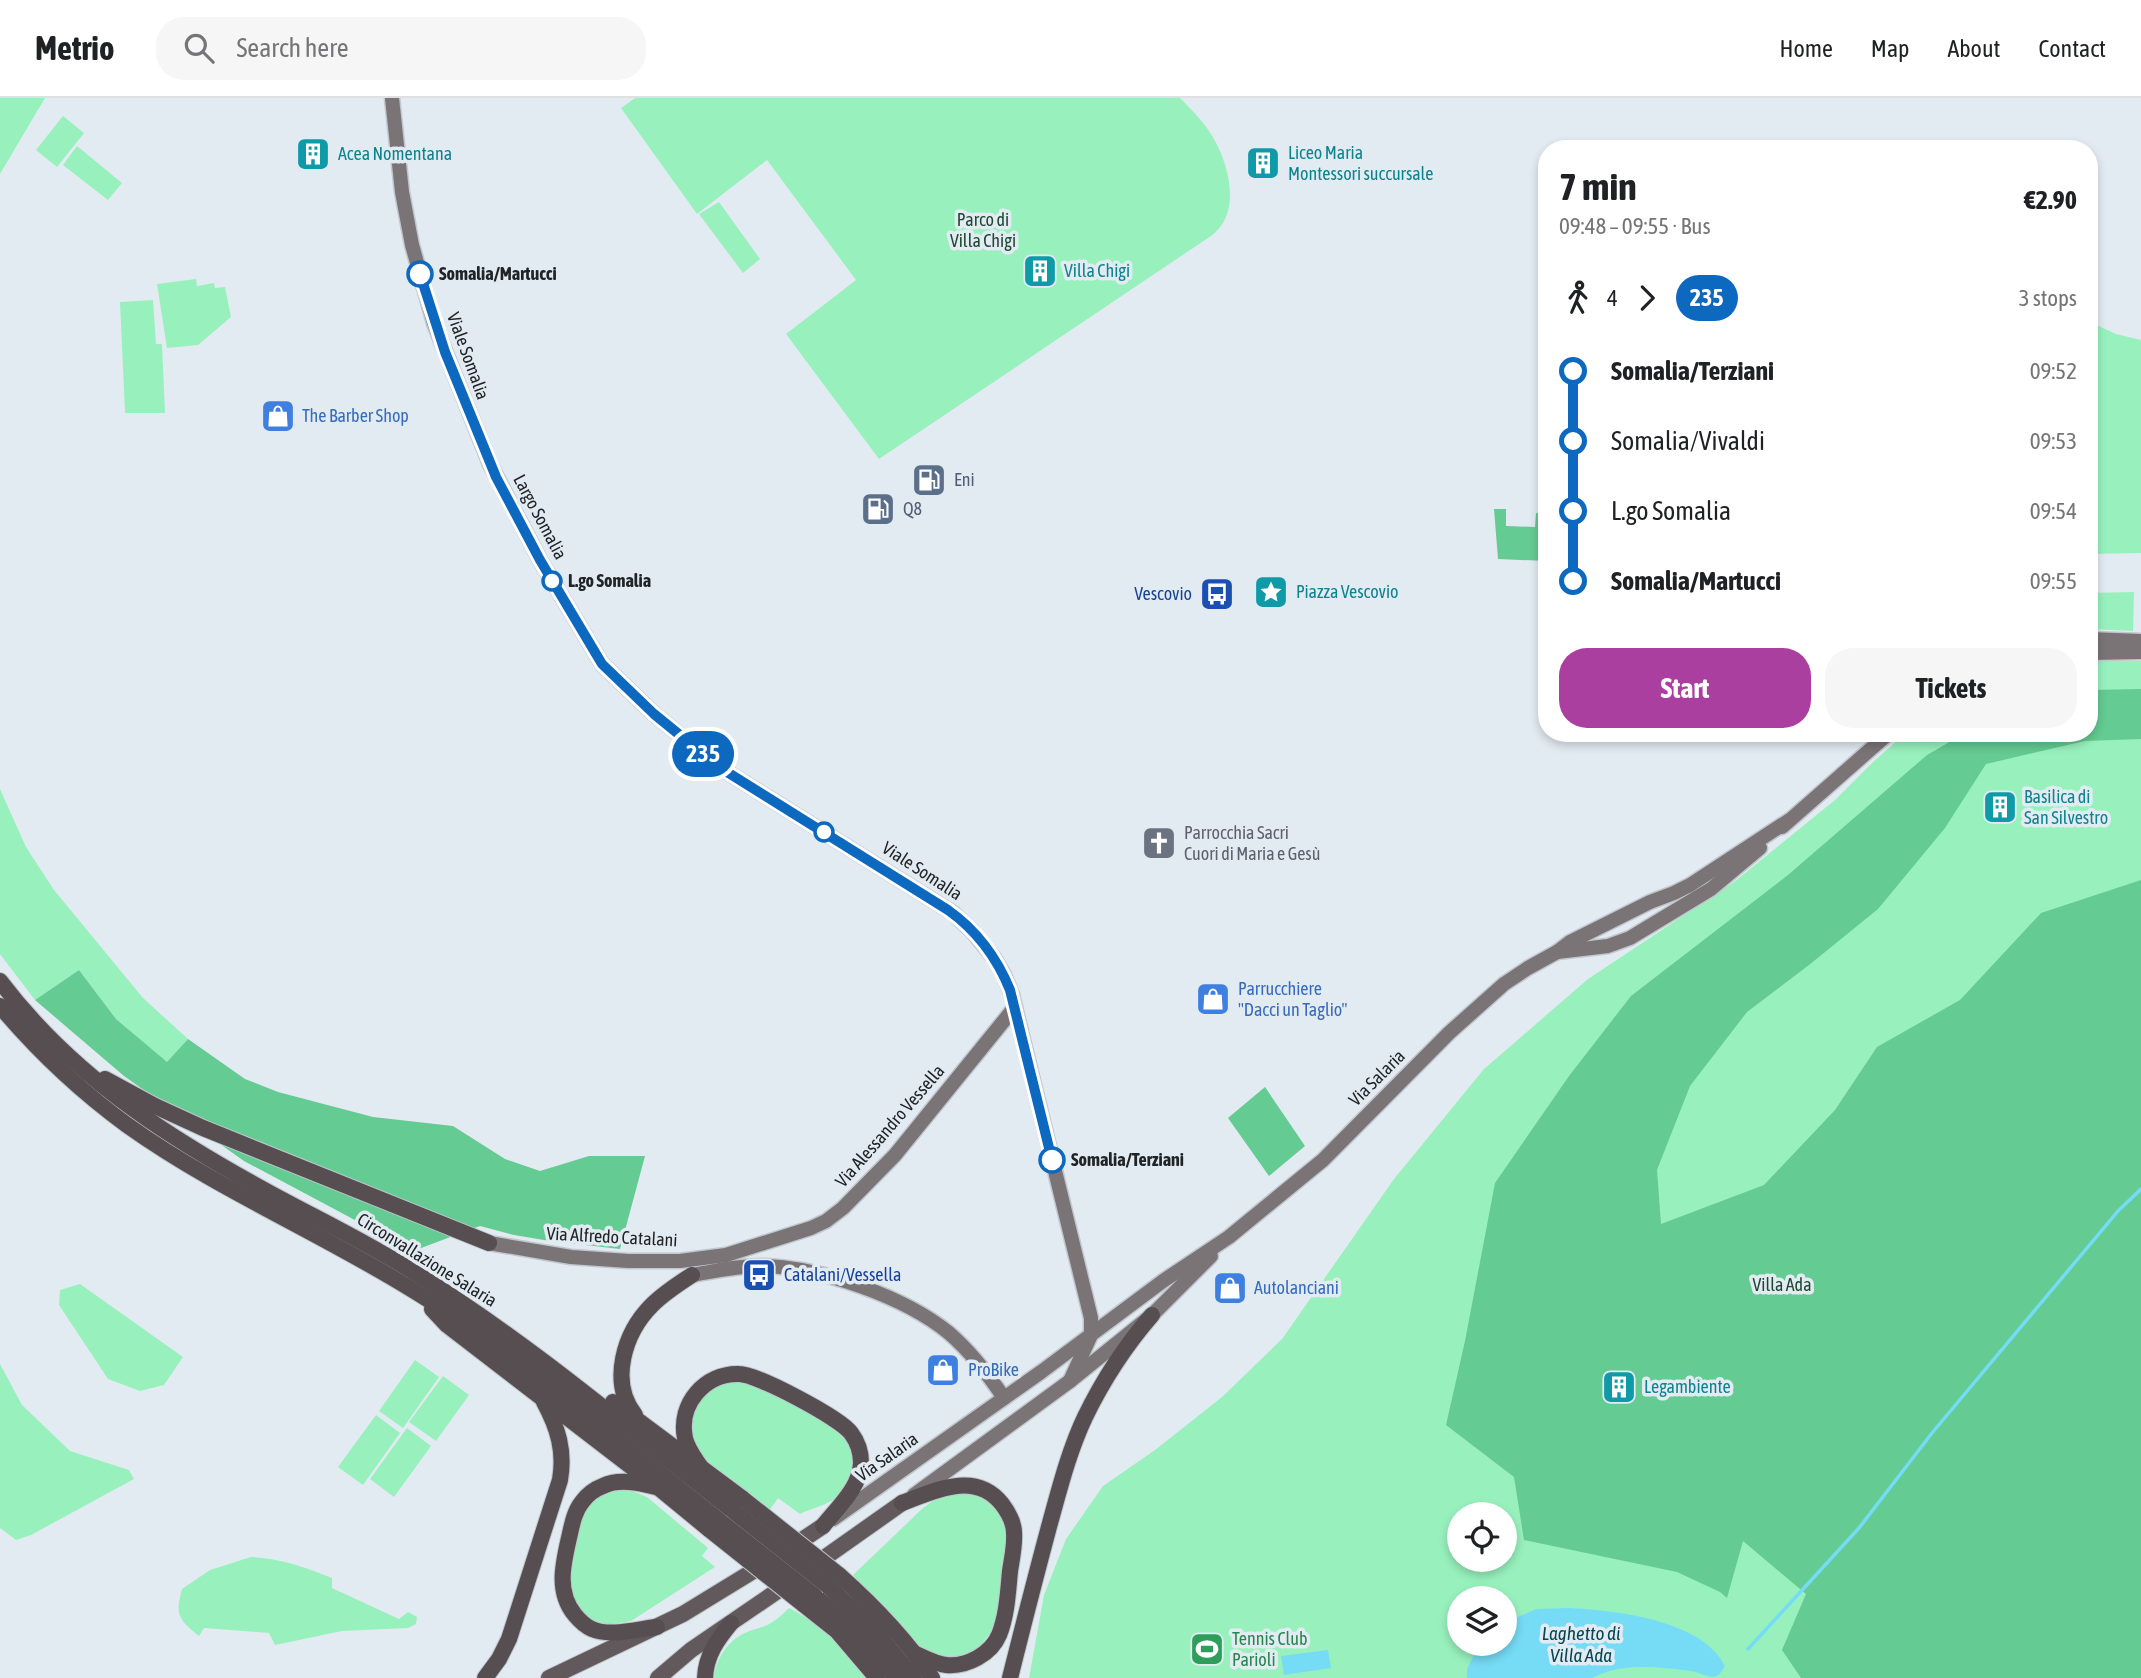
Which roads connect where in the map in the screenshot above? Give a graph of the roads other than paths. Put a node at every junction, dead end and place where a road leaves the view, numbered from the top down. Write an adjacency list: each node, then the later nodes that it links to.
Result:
1 (392, 98): 2 (main road, Viale Somalia)
2 (488, 459): 7 (main road, Largo Somalia)
3 (2098, 639): 4 (main road)
4 (2141, 641)
5 (2141, 652): 6 (main road)
6 (2098, 653)
7 (602, 664): 13 (main road, Viale Somalia)
8 (1879, 742): 9 (main road, Via Salaria)
9 (1788, 821): 10 (main road, Via Salaria); 10 (main road, Via Salaria)
10 (1558, 952): 15 (main road, Via Salaria)
11 (0, 981): 14 (highway, Circonvallazione Salaria)
12 (0, 1006): 20 (highway, Circonvallazione Salaria)
13 (1014, 1007): 16 (main road, Via Alessandro Vessella); 22 (main road, Viale Somalia)
14 (72, 1061): 17 (highway); 23 (highway, Circonvallazione Salaria)
15 (1229, 1237): 21 (main road, Via Salaria); 22 (main road, Via Salaria)
16 (772, 1241): 17 (main road, Via Alfredo Catalani); 18 (main road)
17 (489, 1242)
18 (775, 1267): 19 (main road); 26 (main road)
19 (692, 1275): 27 (highway)
20 (419, 1293): 25 (highway); 31 (highway, Circonvallazione Salaria)
21 (1152, 1315): 24 (main road, Via Salaria); 45 (highway)
22 (1091, 1335): 24 (main road); 26 (main road, Via Salaria)
23 (539, 1357): 27 (highway); 31 (highway, Circonvallazione Salaria)
24 (1070, 1381): 30 (main road, Via Salaria)
25 (541, 1396): 29 (highway); 37 (highway)
26 (1004, 1398): 32 (main road, Via Salaria)
27 (643, 1425): 28 (highway)
28 (700, 1466): 31 (highway); 32 (highway)
29 (659, 1488): 31 (highway); 35 (highway)
30 (902, 1503): 34 (main road, Via Salaria); 36 (highway)
31 (727, 1516): 33 (highway, Circonvallazione Salaria, bridge); 33 (highway, bridge)
32 (823, 1526): 35 (main road, Via Salaria)
33 (821, 1590): 36 (highway); 41 (highway); 42 (highway); 43 (highway)
34 (731, 1623): 39 (main road, Via Salaria); 40 (highway)
35 (657, 1627): 38 (main road, Via Salaria)
36 (916, 1654): 44 (highway)
37 (485, 1678)
38 (550, 1678)
39 (658, 1678)
40 (705, 1678)
41 (877, 1678)
42 (896, 1678)
43 (914, 1678)
44 (932, 1678)
45 (1010, 1678)

